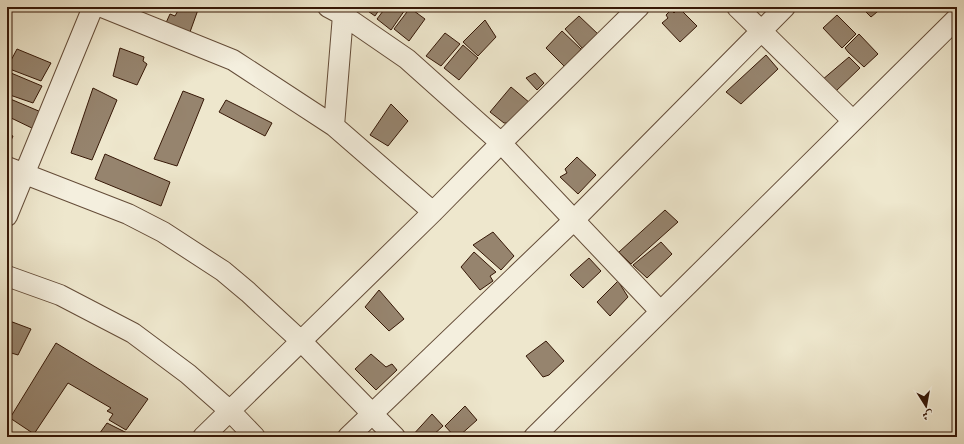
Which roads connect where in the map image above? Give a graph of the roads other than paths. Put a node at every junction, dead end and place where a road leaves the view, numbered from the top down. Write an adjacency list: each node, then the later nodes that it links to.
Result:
1 (93, 7): 12 (street)
2 (102, 7): 10 (street)
3 (639, 7): 11 (street)
4 (737, 7): 8 (street)
5 (785, 7): 8 (street)
6 (336, 11): 10 (street); 11 (street)
7 (957, 18): 9 (street)
8 (760, 31): 9 (street); 15 (street)
9 (852, 121): 17 (street)
10 (334, 126): 13 (street)
11 (501, 143): 13 (street); 15 (street)
12 (16, 170): 14 (street); 18 (street)
13 (433, 212): 18 (street)
14 (7, 216)
15 (574, 220): 17 (street); 20 (street)
16 (7, 276): 19 (street)
17 (660, 311): 25 (street)
18 (301, 341): 19 (street); 20 (street)
19 (230, 411): 21 (street); 22 (street)
20 (373, 413): 23 (street); 24 (street)
21 (203, 437)
22 (255, 437)
23 (348, 437)
24 (395, 437)
25 (534, 437)

